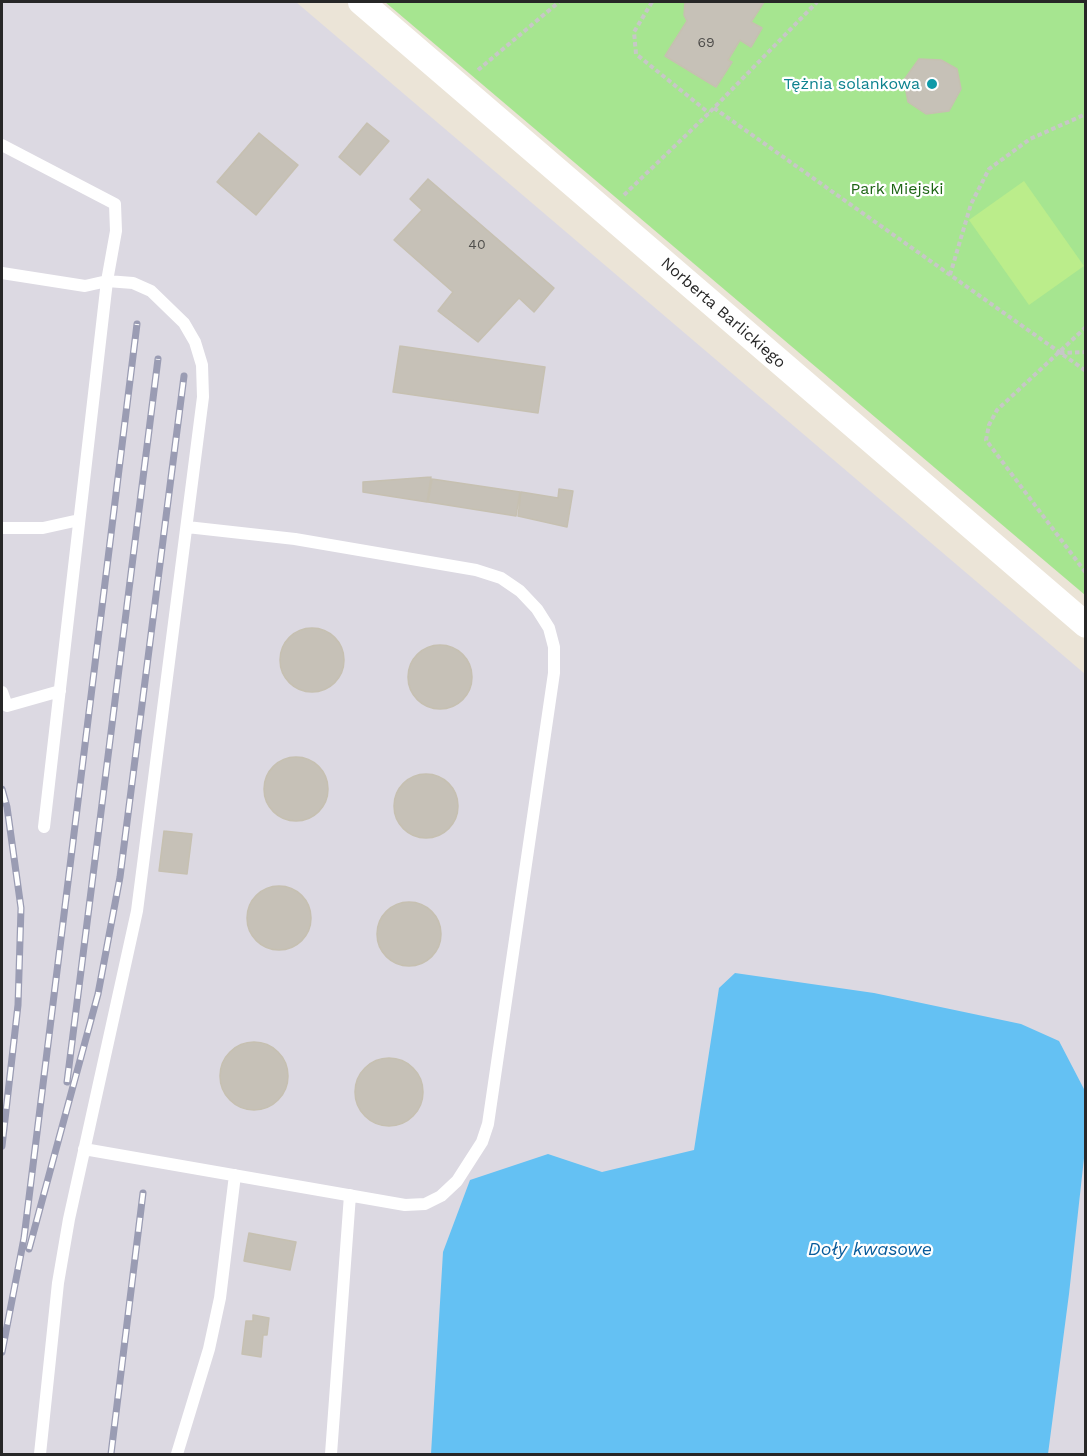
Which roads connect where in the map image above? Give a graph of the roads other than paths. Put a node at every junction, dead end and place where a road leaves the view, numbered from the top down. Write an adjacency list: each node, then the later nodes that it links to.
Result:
1 (361, 2): 8 (street, Norberta Barlickiego)
2 (2, 144): 4 (lane)
3 (2, 273): 4 (lane)
4 (107, 281): 5 (lane); 6 (lane)
5 (79, 520): 7 (lane); 9 (lane)
6 (187, 527): 12 (lane); 14 (lane)
7 (2, 528)
8 (1086, 625)
9 (60, 691): 10 (lane); 11 (lane)
10 (2, 692)
11 (44, 827)
12 (84, 1149): 13 (lane); 15 (lane)
13 (235, 1175): 14 (lane); 16 (lane)
14 (350, 1196): 17 (lane)
15 (40, 1455)
16 (177, 1455)
17 (331, 1455)

